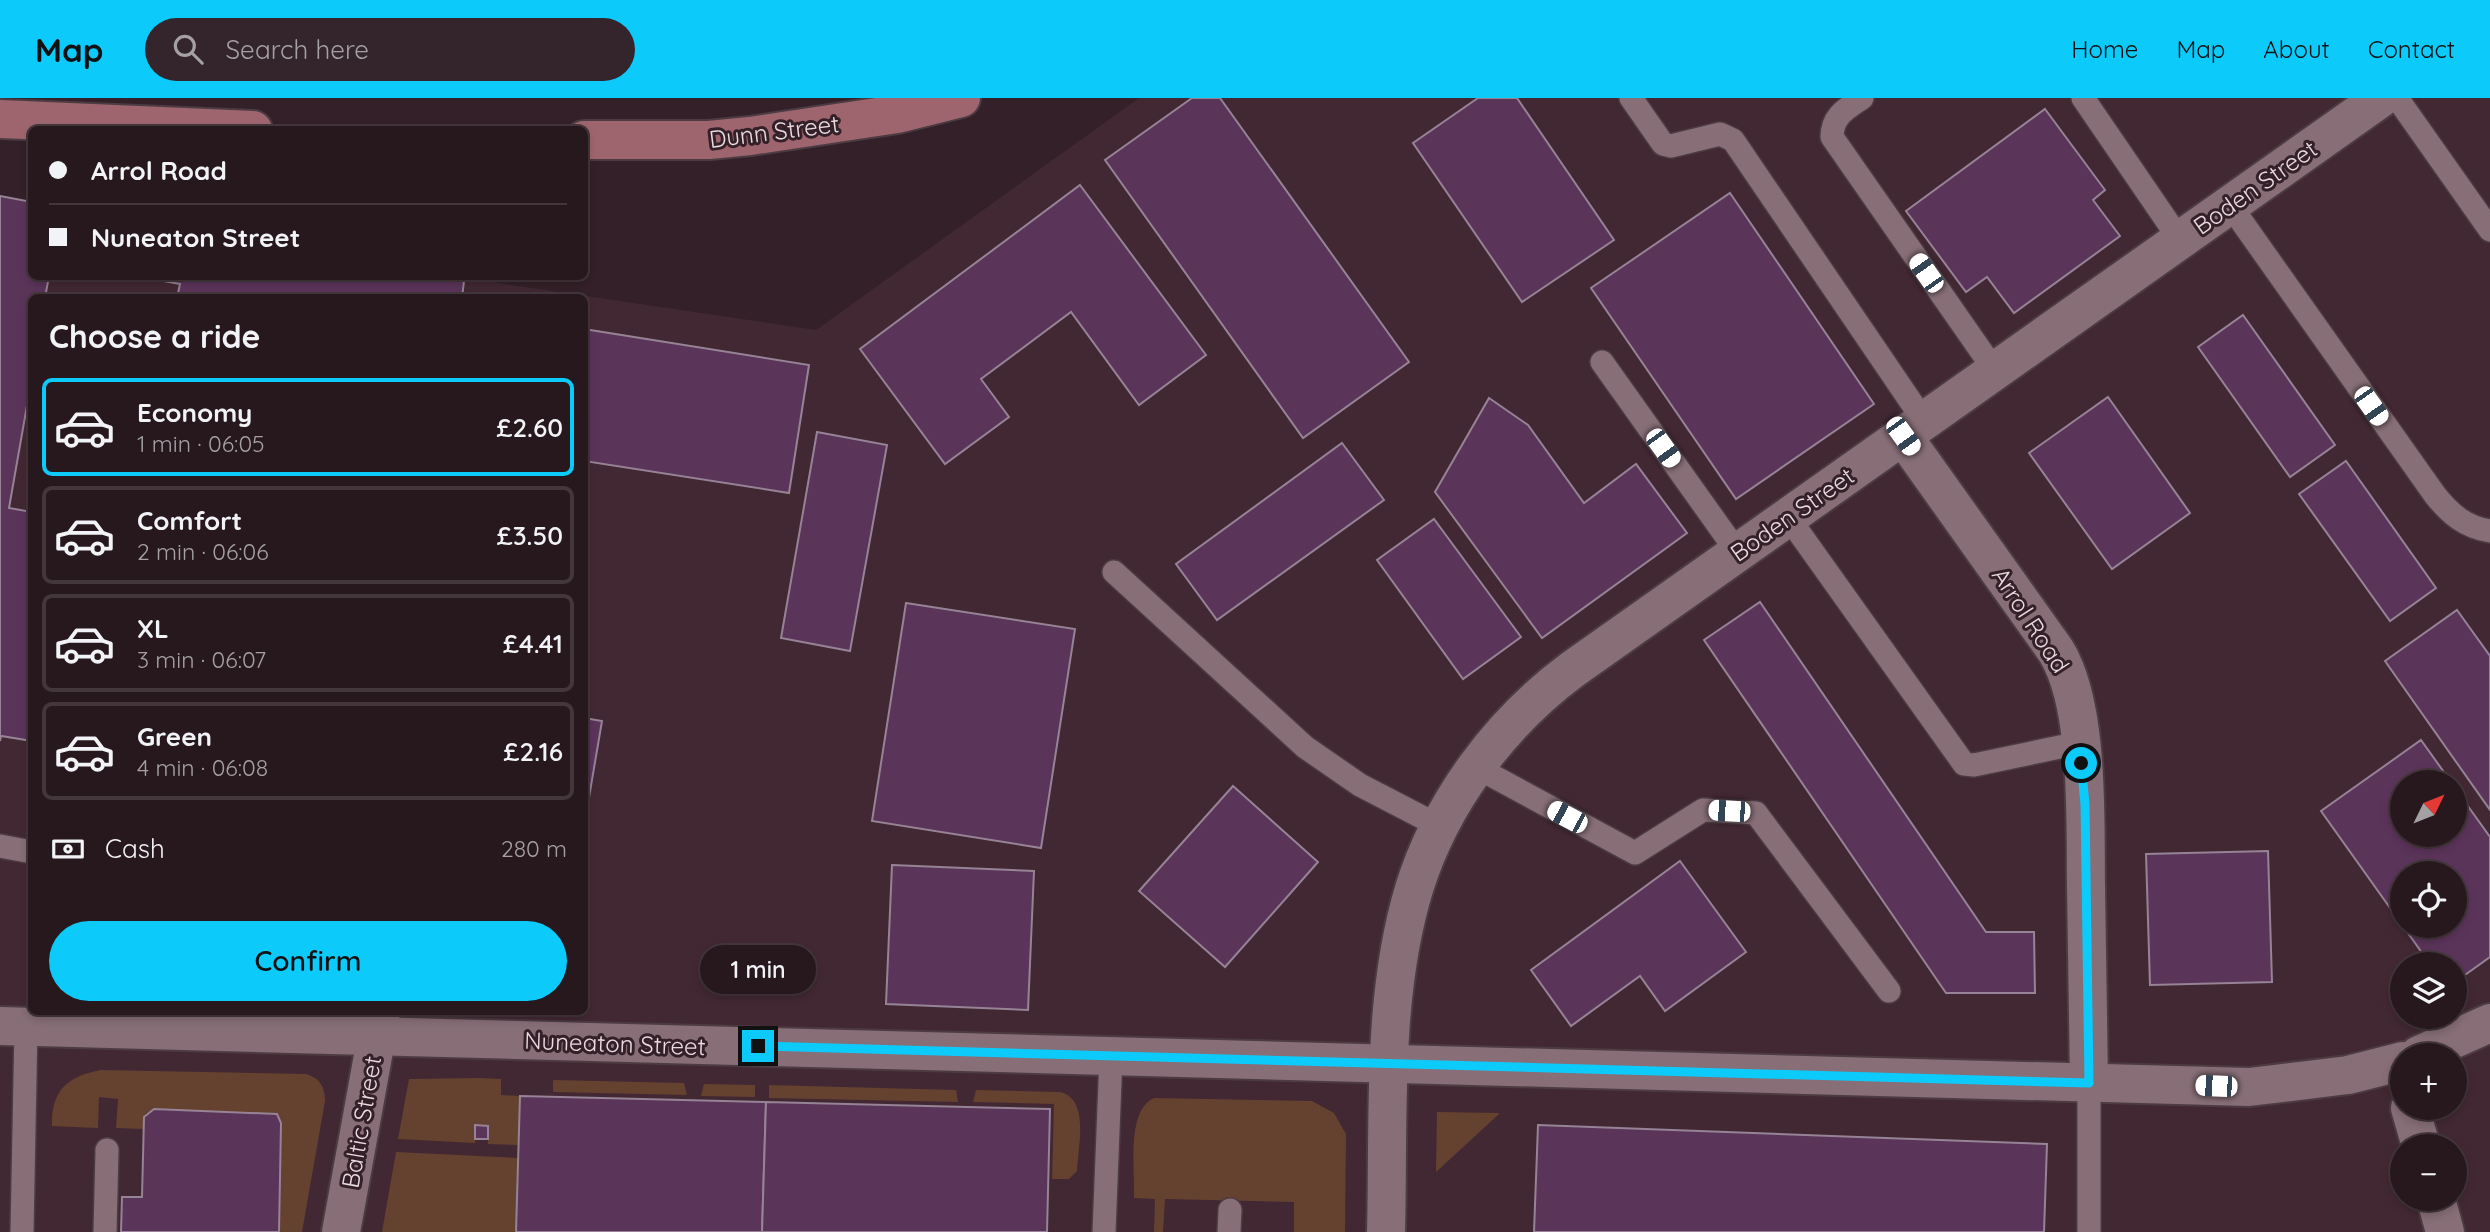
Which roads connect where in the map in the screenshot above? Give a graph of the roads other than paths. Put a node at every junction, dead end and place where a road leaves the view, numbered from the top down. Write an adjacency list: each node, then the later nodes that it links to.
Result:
1 (961, 98): 9 (main road, Dunn Street)
2 (1631, 98): 15 (lane)
3 (1862, 98): 14 (lane)
4 (2083, 98): 12 (lane)
5 (2381, 98): 10 (street, Boden Street)
6 (2397, 98): 11 (lane)
7 (0, 118): 8 (main road)
8 (169, 126)
9 (588, 139)
10 (2230, 205): 12 (street, Boden Street); 17 (lane)
11 (2490, 230)
12 (2180, 240): 14 (street, Boden Street)
13 (1602, 362): 18 (lane)
14 (1995, 371): 15 (street, Boden Street)
15 (1914, 428): 16 (street, Boden Street); 20 (street, Arrol Road)
16 (1788, 517): 18 (street, Boden Street); 20 (lane)
17 (2490, 531)
18 (1738, 553): 21 (street, Boden Street)
19 (1114, 572): 22 (lane)
20 (2080, 743): 34 (street, Arrol Road)
21 (1476, 767): 22 (street, Boden Street); 25 (lane)
22 (1441, 827): 32 (street, Boden Street)
23 (0, 846): 24 (lane)
24 (28, 851)
25 (1889, 991)
26 (86, 1020): 28 (street, Nuneaton Street); 29 (street, Nuneaton Street)
27 (2490, 1023): 30 (street, Nuneaton Street)
28 (379, 1024): 31 (street, Nuneaton Street); 39 (street, Baltic Street)
29 (13, 1027): 37 (lane)
30 (2450, 1043)
31 (1111, 1056): 32 (street, Nuneaton Street); 40 (lane)
32 (1390, 1064): 34 (street, Nuneaton Street); 41 (street, Boden Street)
33 (2390, 1068): 34 (street, Nuneaton Street)
34 (2089, 1083): 42 (lane)
35 (107, 1150): 38 (lane)
36 (2439, 1211): 43 (street)
37 (22, 1232)
38 (105, 1232)
39 (341, 1232)
40 (1104, 1232)
41 (1385, 1232)
42 (2088, 1232)
43 (2445, 1232)

